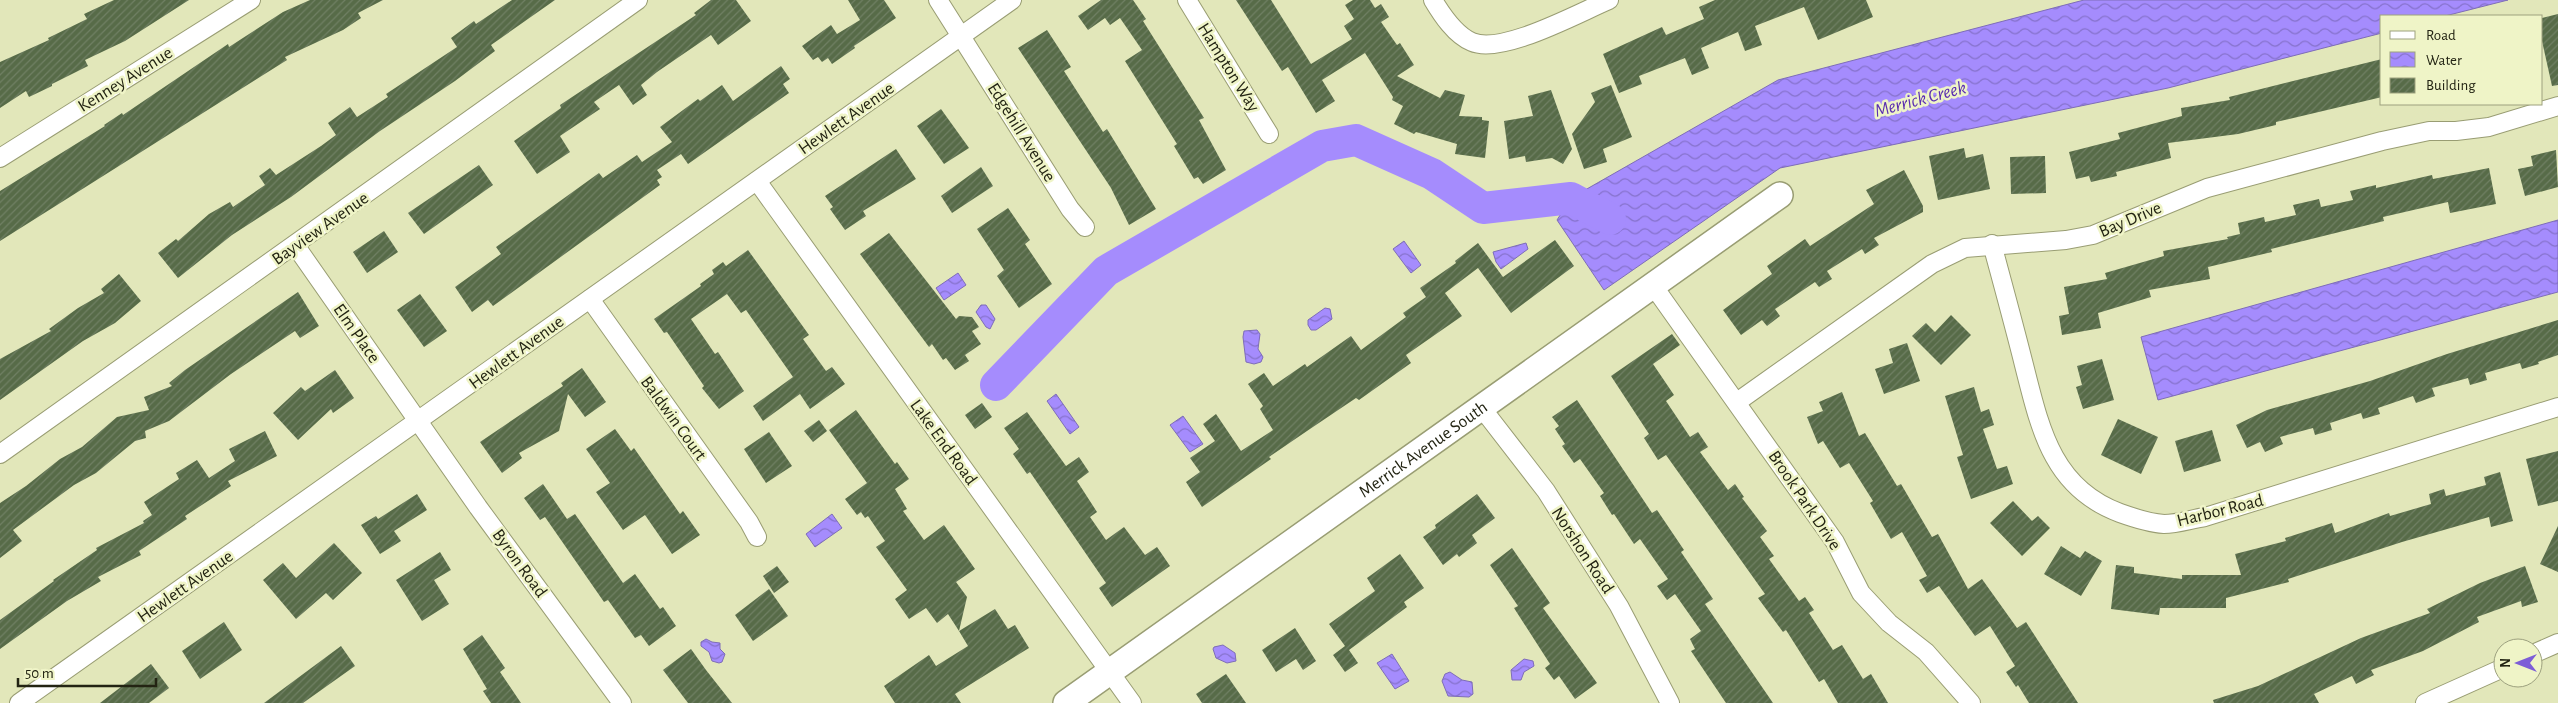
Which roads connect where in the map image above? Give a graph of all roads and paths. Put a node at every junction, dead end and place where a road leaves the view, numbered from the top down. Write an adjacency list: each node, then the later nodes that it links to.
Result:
1 (251, 0): 11 (street, Kenney Avenue)
2 (638, 0): 16 (street, Bayview Avenue)
3 (938, 0): 8 (street, Edgehill Avenue)
4 (1012, 0): 8 (street, Hewlett Avenue)
5 (1187, 0): 10 (street, Hampton Way)
6 (1433, 0): 7 (street)
7 (1609, 0)
8 (961, 36): 12 (street, Hewlett Avenue); 14 (street, Edgehill Avenue)
9 (2558, 106): 15 (street, Bay Drive)
10 (1269, 134)
11 (0, 158)
12 (757, 181): 18 (street, Hewlett Avenue); 27 (street, Lake End Road)
13 (1780, 195): 17 (street, Merrick Avenue South)
14 (1084, 227)
15 (1992, 244): 19 (street, Bay Drive); 21 (street, Harbor Road)
16 (295, 245): 22 (street, Elm Place); 23 (street, Bayview Avenue)
17 (1652, 284): 19 (street, Brook Park Drive); 20 (street, Merrick Avenue South)
18 (590, 299): 22 (street, Hewlett Avenue); 24 (street, Baldwin Court)
19 (1737, 402): 34 (street, Brook Park Drive)
20 (1481, 407): 27 (street, Merrick Avenue South); 33 (street, Norshon Road)
21 (2558, 407)
22 (419, 421): 29 (street, Hewlett Avenue); 30 (street, Byron Road)
23 (0, 454)
24 (757, 537)
25 (2558, 643): 26 (street)
26 (2543, 650)
27 (1109, 672): 31 (street, Merrick Avenue South); 32 (street, Lake End Road)
28 (2493, 672): 35 (street)
29 (19, 703)
30 (622, 703)
31 (1066, 703)
32 (1132, 703)
33 (1670, 703)
34 (1970, 703)
35 (2425, 703)

